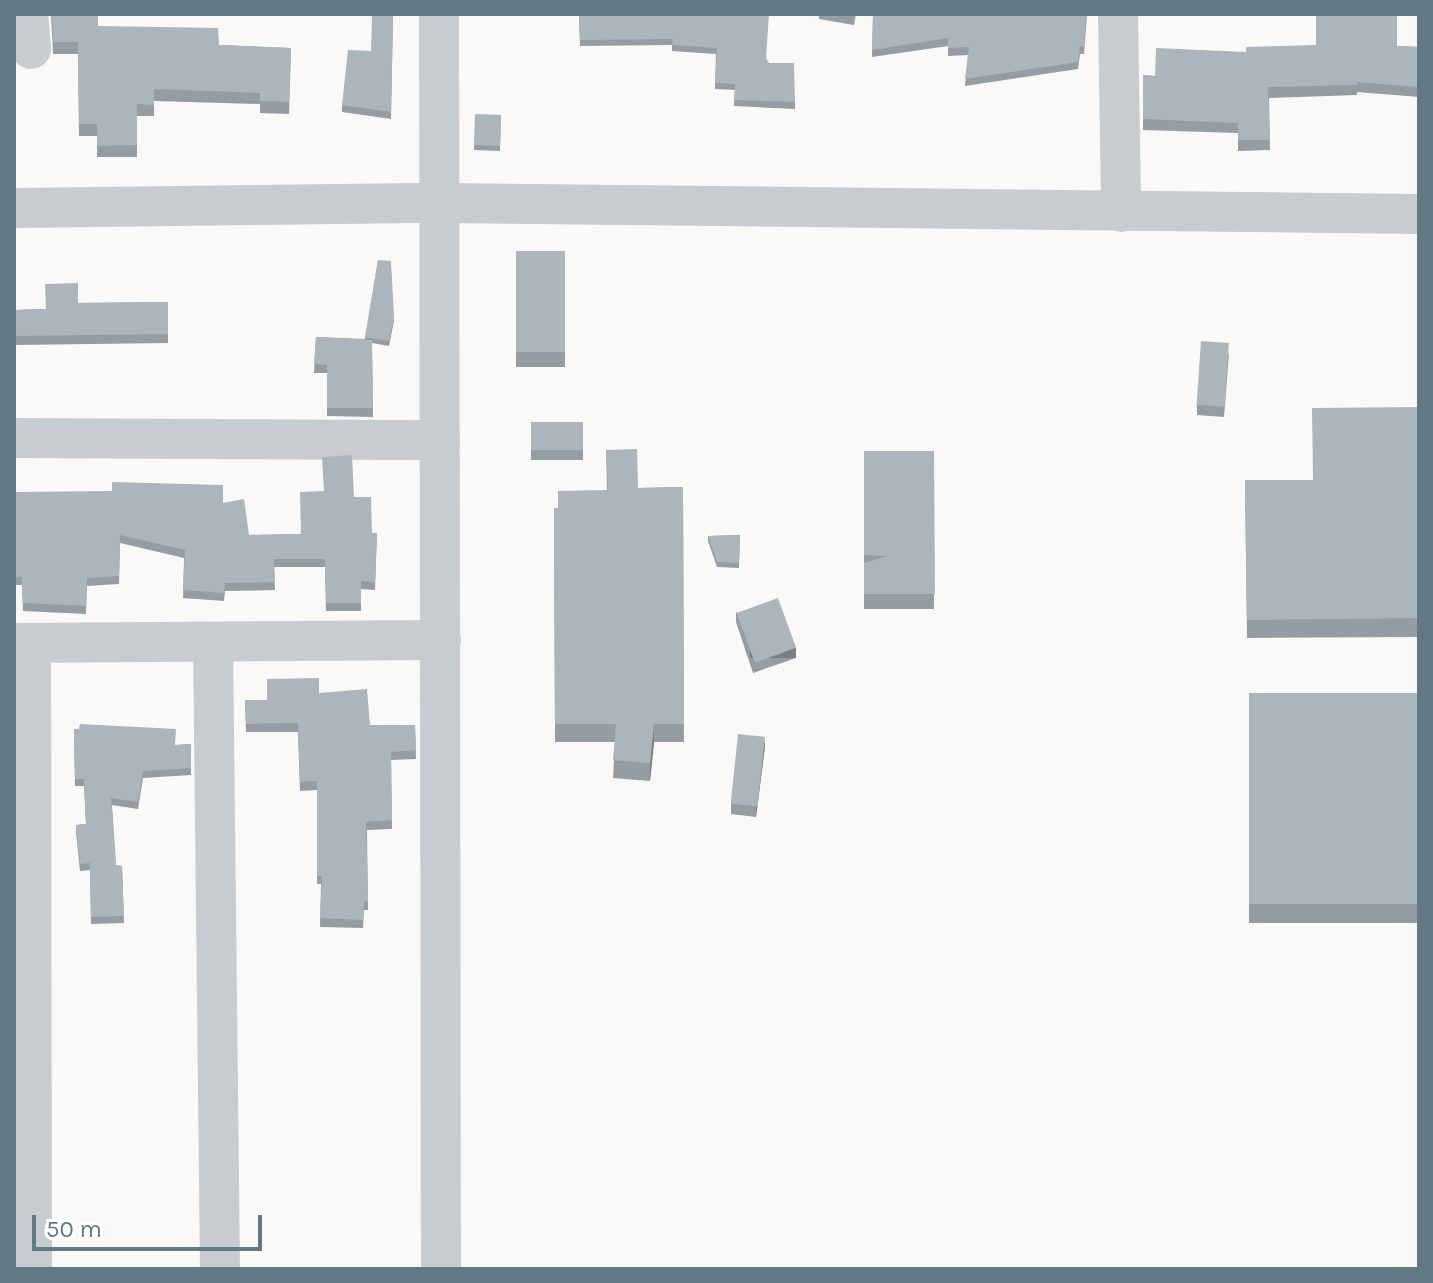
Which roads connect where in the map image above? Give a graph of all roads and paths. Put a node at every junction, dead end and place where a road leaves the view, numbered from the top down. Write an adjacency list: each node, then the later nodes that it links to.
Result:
1 (439, 14): 3 (street)
2 (1118, 14): 5 (street)
3 (441, 203): 4 (street); 5 (street); 8 (street)
4 (14, 208)
5 (1121, 212): 6 (street)
6 (1419, 214)
7 (14, 438): 8 (street)
8 (440, 440): 9 (street)
9 (441, 640): 10 (street); 15 (street)
10 (213, 642): 11 (street); 14 (street)
11 (22, 643): 12 (street)
12 (24, 915): 13 (street)
13 (32, 1269)
14 (220, 1269)
15 (441, 1269)

